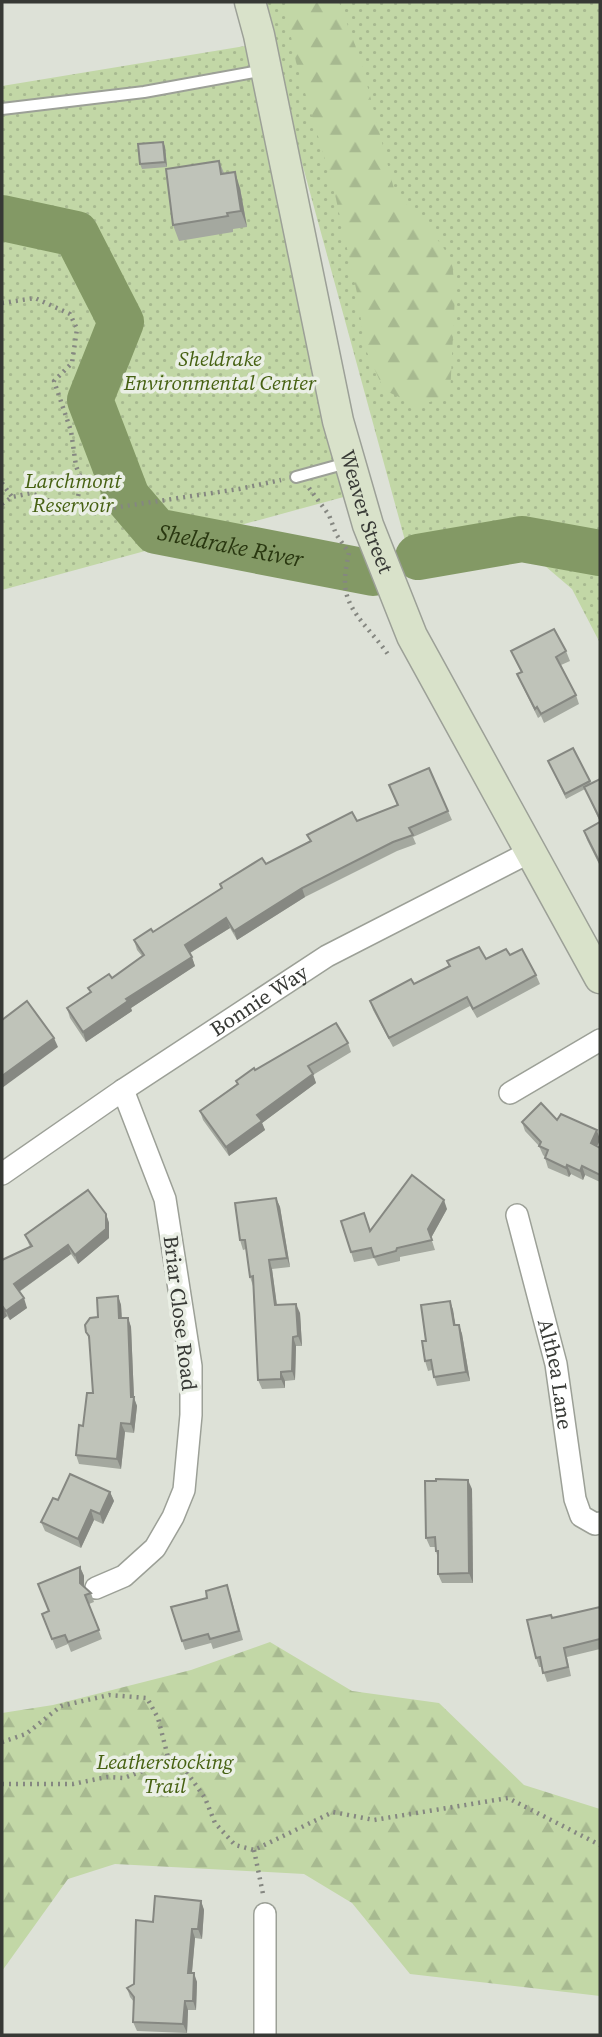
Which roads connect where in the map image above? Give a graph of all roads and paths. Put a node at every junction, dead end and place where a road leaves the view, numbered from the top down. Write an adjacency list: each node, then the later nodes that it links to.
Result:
1 (250, 2): 2 (main road, Weaver Street)
2 (265, 70): 3 (lane); 5 (main road, Weaver Street)
3 (2, 109)
4 (2, 303): 10 (path)
5 (350, 462): 6 (lane); 12 (main road, Weaver Street)
6 (296, 477): 10 (path); 11 (path)
7 (2, 483): 8 (path)
8 (12, 497): 9 (path); 10 (path)
9 (2, 504)
10 (76, 504)
11 (344, 582)
12 (530, 852): 13 (main road, Weaver Street); 15 (street, Bonnie Way)
13 (600, 978)
14 (600, 1040): 16 (street)
15 (122, 1090): 17 (street, Bonnie Way); 20 (street, Briar Close Road)
16 (510, 1093)
17 (2, 1174)
18 (517, 1215): 19 (street, Althea Lane)
19 (600, 1523)
20 (96, 1588)
21 (2, 1742): 22 (path)
22 (169, 1761): 23 (path); 25 (path)
23 (2, 1784)
24 (600, 1845): 25 (path)
25 (254, 1850): 26 (path)
26 (265, 1914): 27 (street)
27 (265, 2035)

